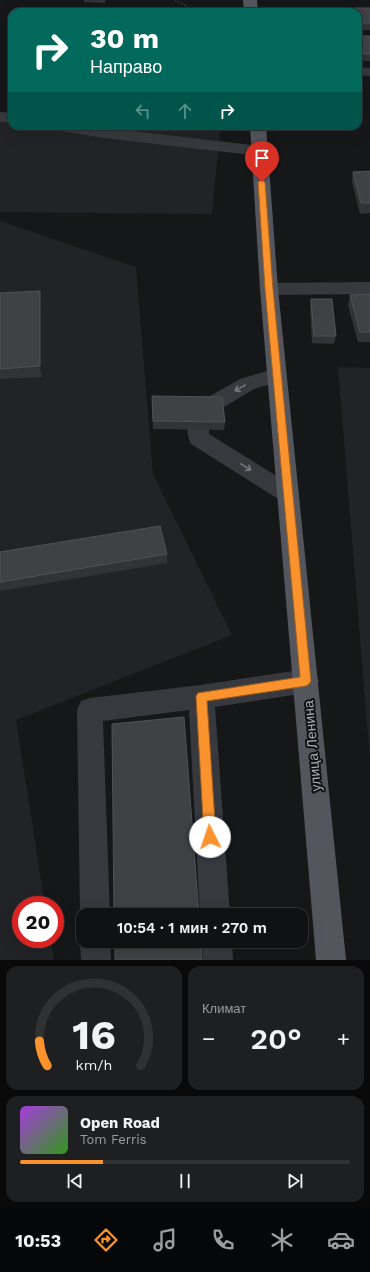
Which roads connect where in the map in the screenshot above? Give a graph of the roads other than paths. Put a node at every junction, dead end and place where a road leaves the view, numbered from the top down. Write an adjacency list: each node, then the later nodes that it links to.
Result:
1 (86, 130): 3 (street)
2 (258, 130): 3 (main road, улица Ленина)
3 (260, 151): 5 (main road, улица Ленина)
4 (370, 288): 5 (street)
5 (269, 289): 6 (main road, улица Ленина)
6 (277, 375): 7 (main road, улица Ленина); 7 (street, one-way to 7)
7 (288, 494): 8 (main road, улица Ленина)
8 (306, 681): 9 (street); 16 (main road, улица Ленина)
9 (201, 696): 10 (street); 11 (street)
10 (95, 908)
11 (215, 908)
12 (96, 948): 14 (street)
13 (217, 948): 15 (street)
14 (96, 960)
15 (218, 960)
16 (331, 960)

